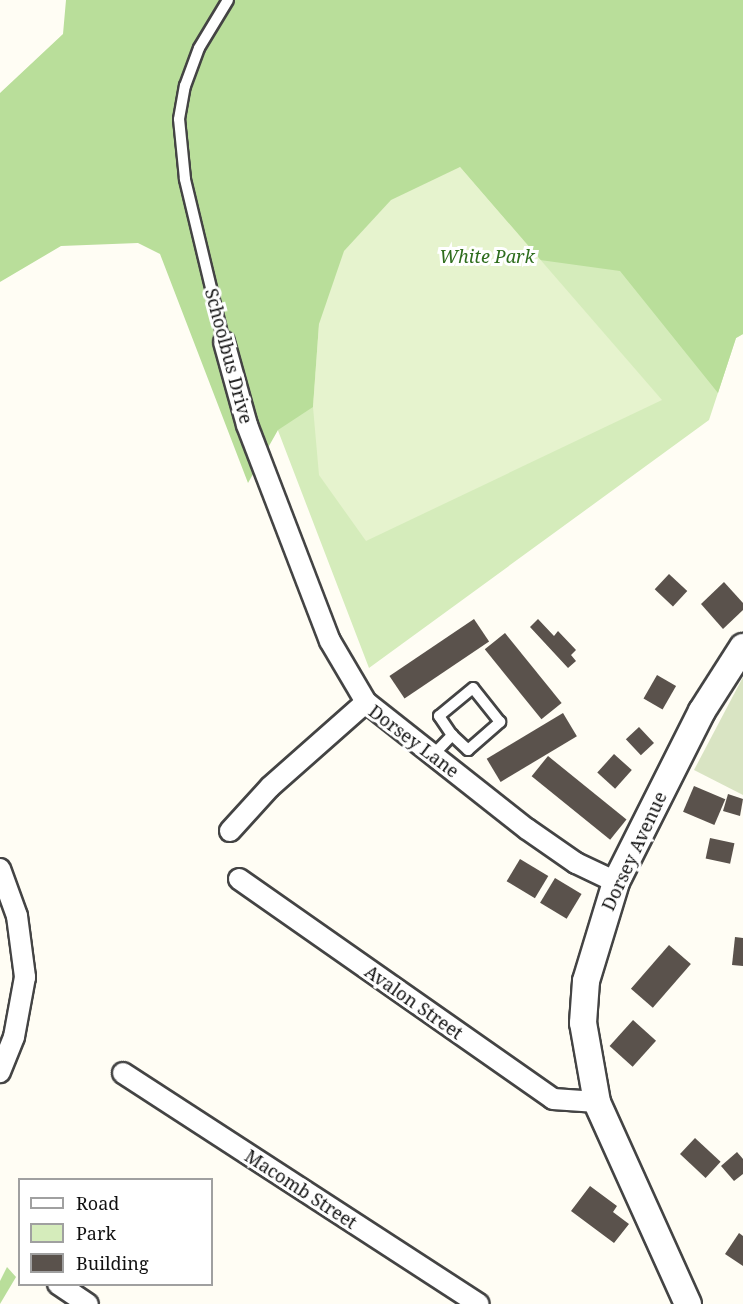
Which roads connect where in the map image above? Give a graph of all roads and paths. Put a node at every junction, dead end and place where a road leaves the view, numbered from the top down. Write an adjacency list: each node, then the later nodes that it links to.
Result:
1 (228, 0): 2 (lane, Schoolbus Drive)
2 (224, 342): 4 (street, Schoolbus Drive)
3 (743, 647): 10 (street, Dorsey Avenue)
4 (366, 702): 6 (street, Dorsey Lane); 7 (street, Dorsey Lane)
5 (452, 735): 5 (lane); 6 (lane)
6 (433, 755): 10 (street, Dorsey Lane)
7 (230, 831)
8 (0, 869): 11 (street)
9 (239, 879): 13 (street, Avalon Street)
10 (616, 882): 13 (street, Dorsey Avenue)
11 (0, 1071)
12 (123, 1073): 16 (street, Macomb Street)
13 (597, 1102): 17 (street, Dorsey Avenue)
14 (61, 1286): 15 (street)
15 (88, 1304)
16 (479, 1304)
17 (688, 1304)

